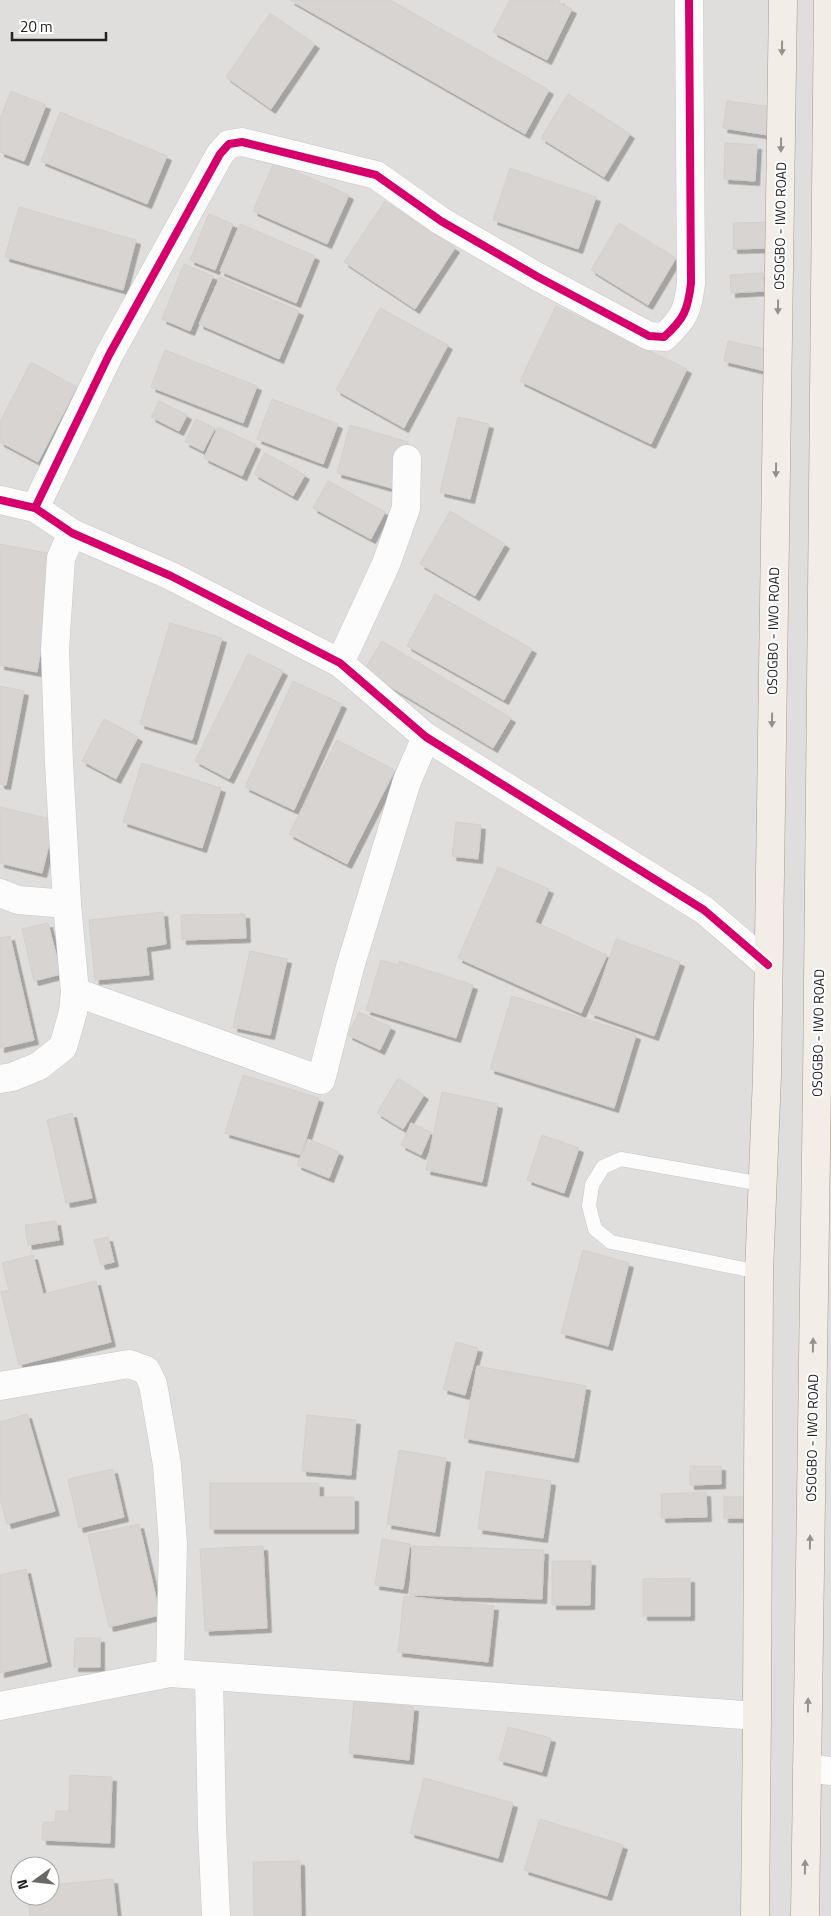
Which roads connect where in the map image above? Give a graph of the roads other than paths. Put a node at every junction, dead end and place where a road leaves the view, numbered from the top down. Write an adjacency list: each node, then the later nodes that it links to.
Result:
1 (689, 0): 6 (street)
2 (783, 0): 12 (main road, OSOGBO - IWO ROAD, one-way to 12)
3 (828, 0): 15 (main road, OSOGBO - IWO ROAD)
4 (407, 459): 8 (street)
5 (0, 500): 6 (street)
6 (35, 508): 7 (street)
7 (72, 533): 8 (street); 11 (street)
8 (340, 663): 9 (street)
9 (426, 737): 12 (street); 13 (street)
10 (0, 893): 11 (street)
11 (67, 904): 13 (street)
12 (768, 965): 16 (main road, OSOGBO - IWO ROAD)
13 (74, 992): 14 (street)
14 (0, 1079)
15 (824, 1087): 23 (main road, OSOGBO - IWO ROAD, one-way to 15)
16 (762, 1184): 17 (main road, OSOGBO - IWO ROAD); 17 (lane)
17 (759, 1272): 22 (main road, OSOGBO - IWO ROAD)
18 (0, 1386): 19 (street)
19 (170, 1673): 20 (street); 21 (street)
20 (208, 1676): 22 (street); 24 (street)
21 (0, 1706)
22 (758, 1716): 25 (main road, OSOGBO - IWO ROAD)
23 (819, 1769): 26 (main road, OSOGBO - IWO ROAD, one-way to 23)
24 (216, 1916)
25 (755, 1916)
26 (805, 1916)

